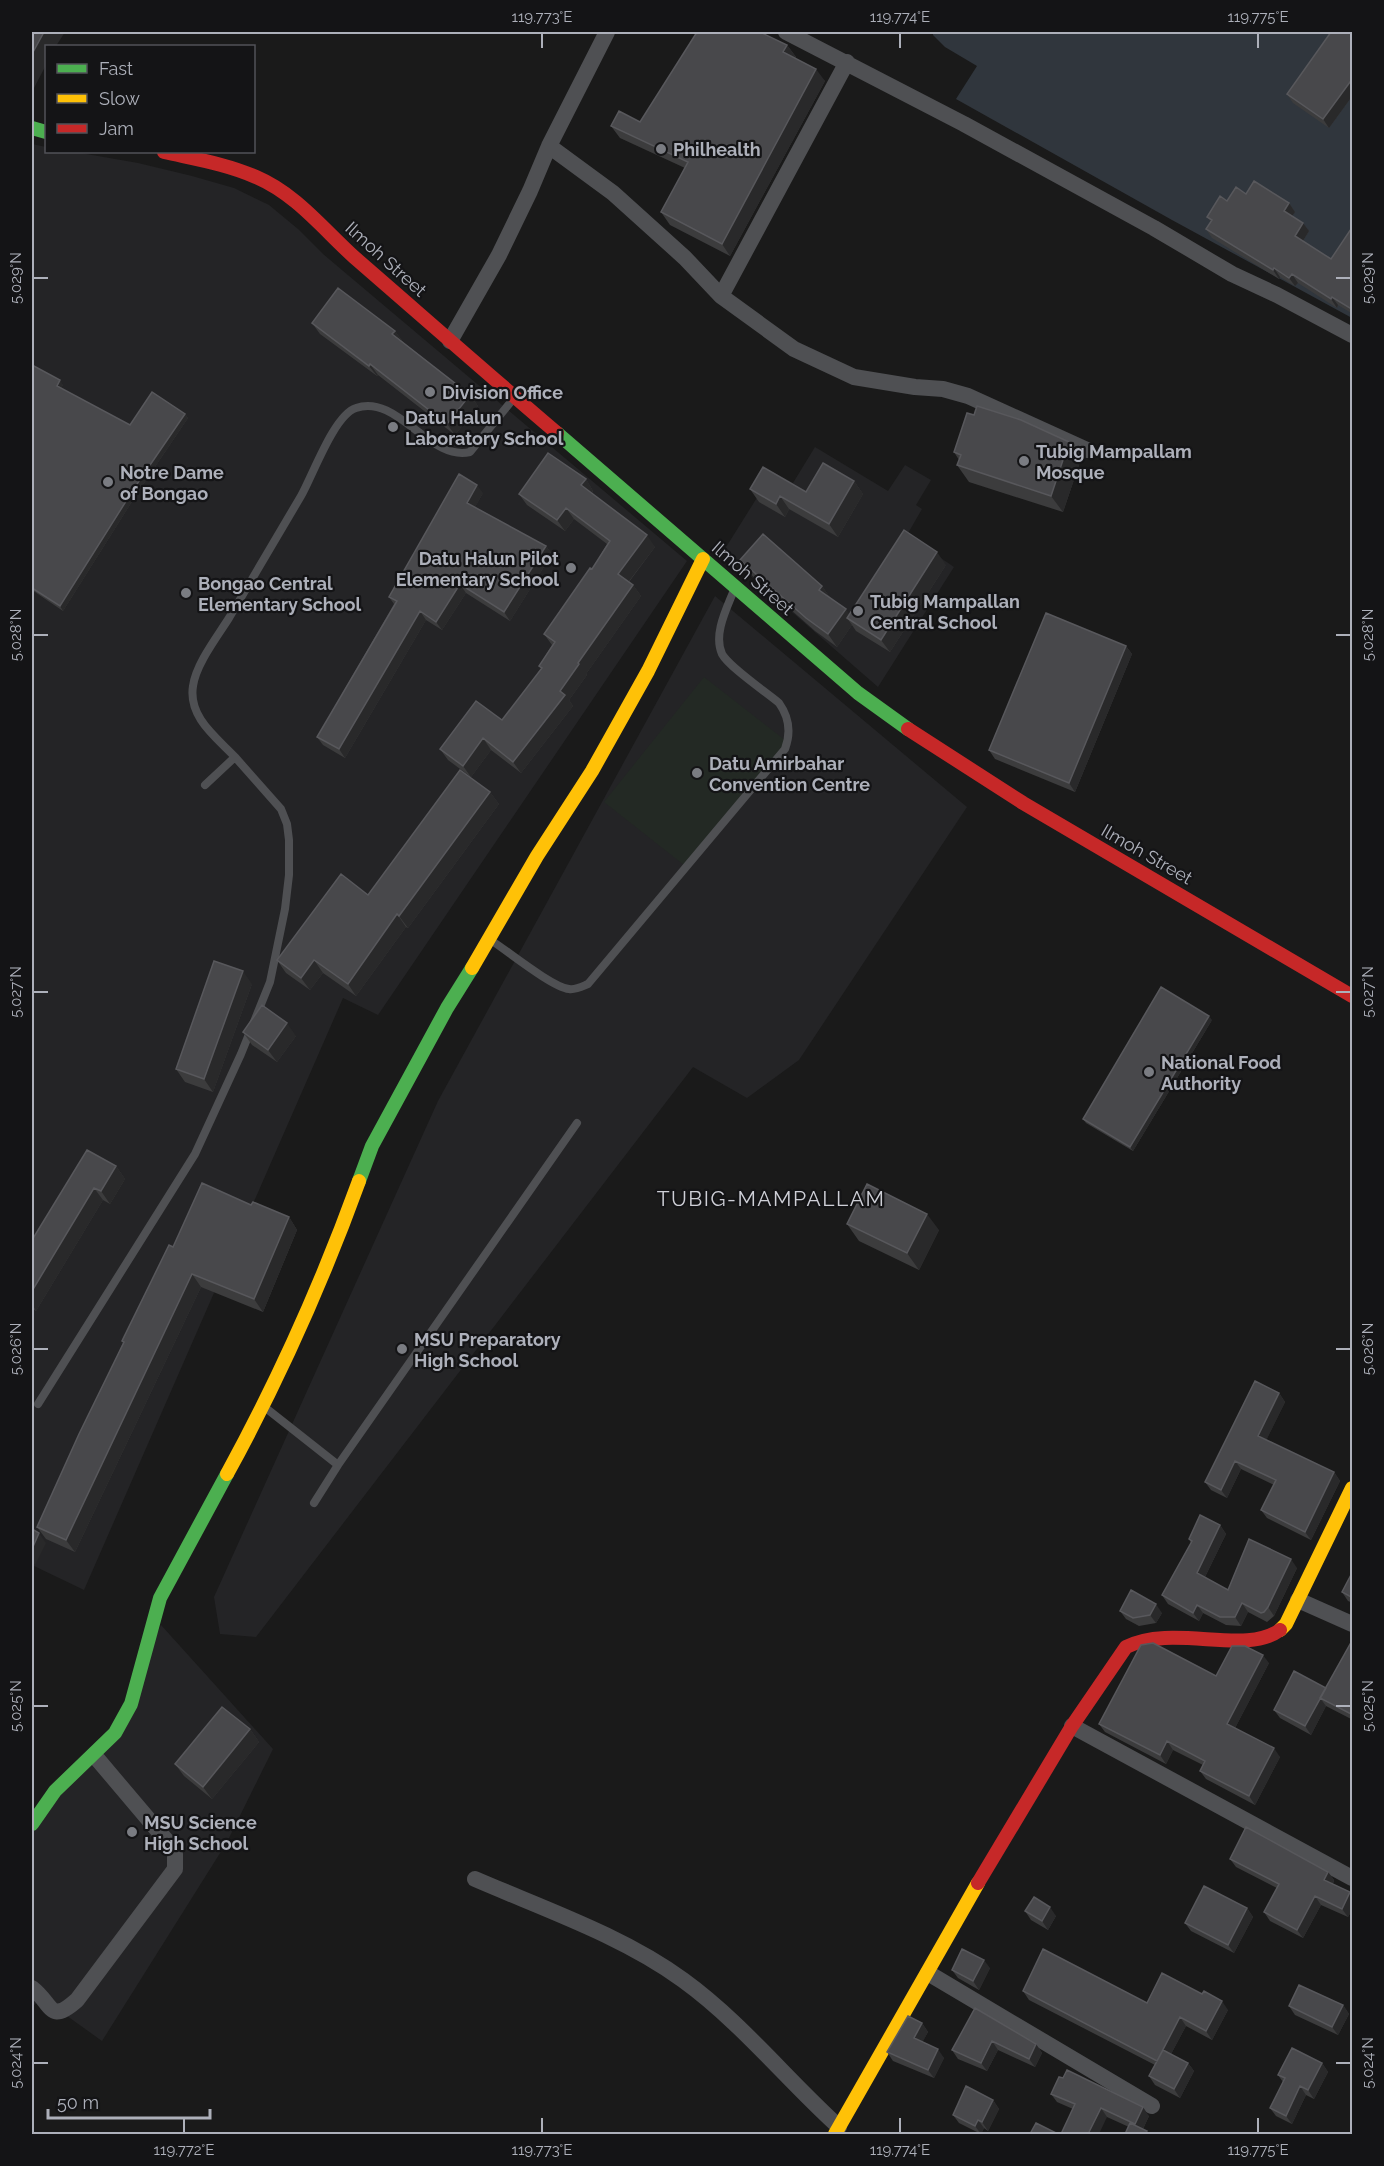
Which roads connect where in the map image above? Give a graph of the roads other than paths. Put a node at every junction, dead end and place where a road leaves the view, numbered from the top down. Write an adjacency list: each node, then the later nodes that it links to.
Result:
1 (607, 32): 4 (street)
2 (786, 32): 3 (street)
3 (847, 62): 6 (street); 7 (street)
4 (549, 146): 6 (street); 8 (street)
5 (169, 153): 8 (street, Ilmoh Street)
6 (721, 296): 10 (street)
7 (1353, 335)
8 (450, 341): 9 (street, Ilmoh Street)
9 (515, 397): 11 (street, Ilmoh Street); 13 (lane)
10 (1087, 450)
11 (703, 559): 12 (street, Ilmoh Street); 15 (street)
12 (735, 587): 15 (lane); 16 (street, Ilmoh Street)
13 (236, 757): 14 (lane); 18 (lane)
14 (205, 785)
15 (490, 939): 19 (street)
16 (1353, 996)
17 (577, 1123): 20 (lane)
18 (38, 1404)
19 (264, 1407): 20 (lane); 26 (street)
20 (338, 1465): 22 (lane)
21 (1353, 1488): 23 (street)
22 (314, 1503)
23 (1298, 1600): 24 (street); 25 (street)
24 (1353, 1624)
25 (1072, 1726): 28 (street); 30 (street)
26 (94, 1755): 27 (street); 31 (street)
27 (32, 1824)
28 (1353, 1878)
29 (475, 1879): 33 (street)
30 (928, 1974): 32 (street); 33 (street)
31 (32, 1988)
32 (1152, 2106)
33 (837, 2131)

